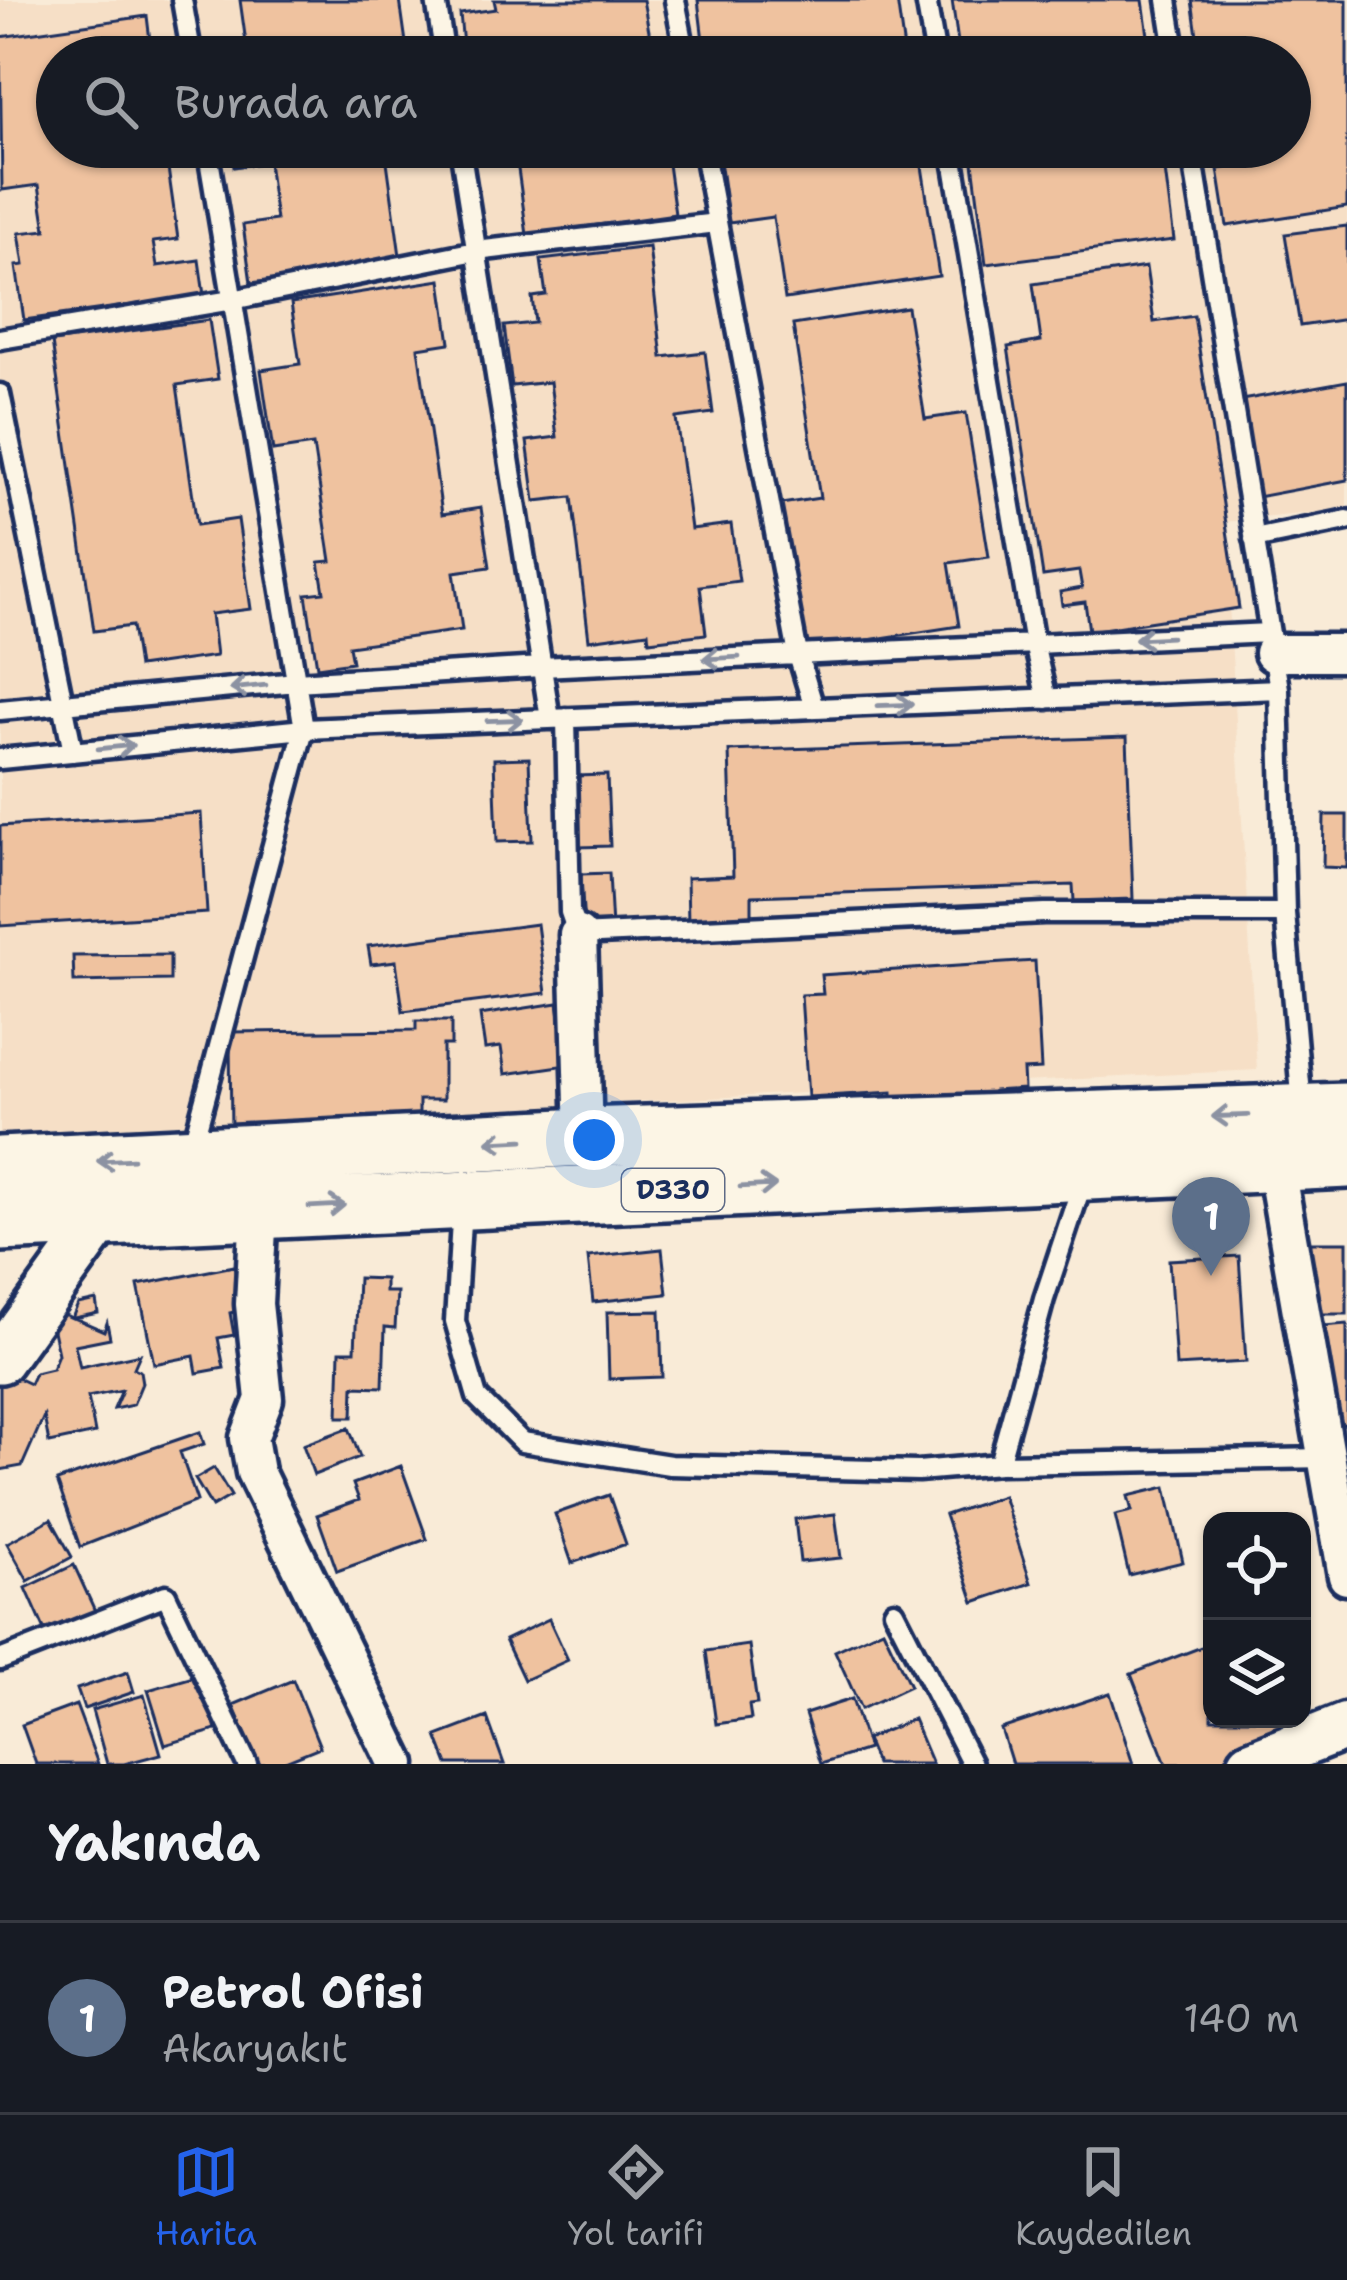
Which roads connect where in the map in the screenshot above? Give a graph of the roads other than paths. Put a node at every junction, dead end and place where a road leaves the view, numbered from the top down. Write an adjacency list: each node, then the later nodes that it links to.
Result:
1 (182, 0): 6 (lane)
2 (436, 0): 7 (lane)
3 (675, 0): 8 (lane)
4 (926, 0): 9 (lane)
5 (1167, 0): 10 (lane)
6 (188, 36)
7 (442, 36)
8 (682, 36)
9 (932, 36)
10 (1173, 36)
11 (210, 168): 18 (lane)
12 (463, 168): 17 (lane)
13 (707, 168): 16 (lane)
14 (955, 168): 23 (lane)
15 (1194, 168): 22 (lane)
16 (717, 223): 17 (lane); 25 (lane)
17 (476, 251): 18 (lane); 27 (lane)
18 (232, 300): 19 (lane); 28 (lane)
19 (0, 339)
20 (0, 394): 30 (lane)
21 (1347, 520): 22 (lane)
22 (1254, 538): 26 (lane)
23 (1034, 644): 25 (lane); 26 (lane, one-way to 23); 29 (lane)
24 (1347, 653): 26 (street)
25 (799, 655): 27 (lane, one-way to 27); 31 (lane)
26 (1274, 658): 29 (lane); 37 (lane)
27 (542, 667): 28 (lane); 33 (lane)
28 (296, 682): 30 (lane, one-way to 30); 34 (lane)
29 (1047, 698): 31 (lane, one-way to 29)
30 (64, 707): 32 (lane); 35 (lane)
31 (814, 708): 33 (lane)
32 (0, 710)
33 (558, 718): 34 (lane, one-way to 33); 38 (lane)
34 (304, 729): 35 (lane, one-way to 34); 41 (lane)
35 (73, 752): 36 (lane)
36 (0, 759)
37 (1285, 913): 38 (lane); 39 (lane)
38 (578, 935): 40 (street)
39 (1325, 1112): 40 (main road, D330, one-way to 40)
40 (584, 1137): 41 (main road, D330, one-way to 41)
41 (190, 1156): 44 (main road, D330, one-way to 44)
42 (1347, 1160): 43 (main road, D330)
43 (1275, 1162): 45 (main road, D330); 51 (street)
44 (0, 1166)
45 (1087, 1170): 46 (main road, D330, one-way to 45); 52 (lane)
46 (462, 1200): 47 (main road, D330, one-way to 46); 52 (lane)
47 (259, 1209): 48 (main road, D330); 58 (street)
48 (104, 1217): 49 (main road, D330); 50 (street)
49 (0, 1222)
50 (0, 1360)
51 (1327, 1458): 52 (lane); 53 (street)
52 (999, 1464)
53 (1347, 1576)
54 (894, 1611): 59 (lane)
55 (0, 1660): 57 (lane)
56 (1347, 1726): 60 (street)
57 (247, 1764)
58 (397, 1764)
59 (972, 1764)
60 (1251, 1764)

